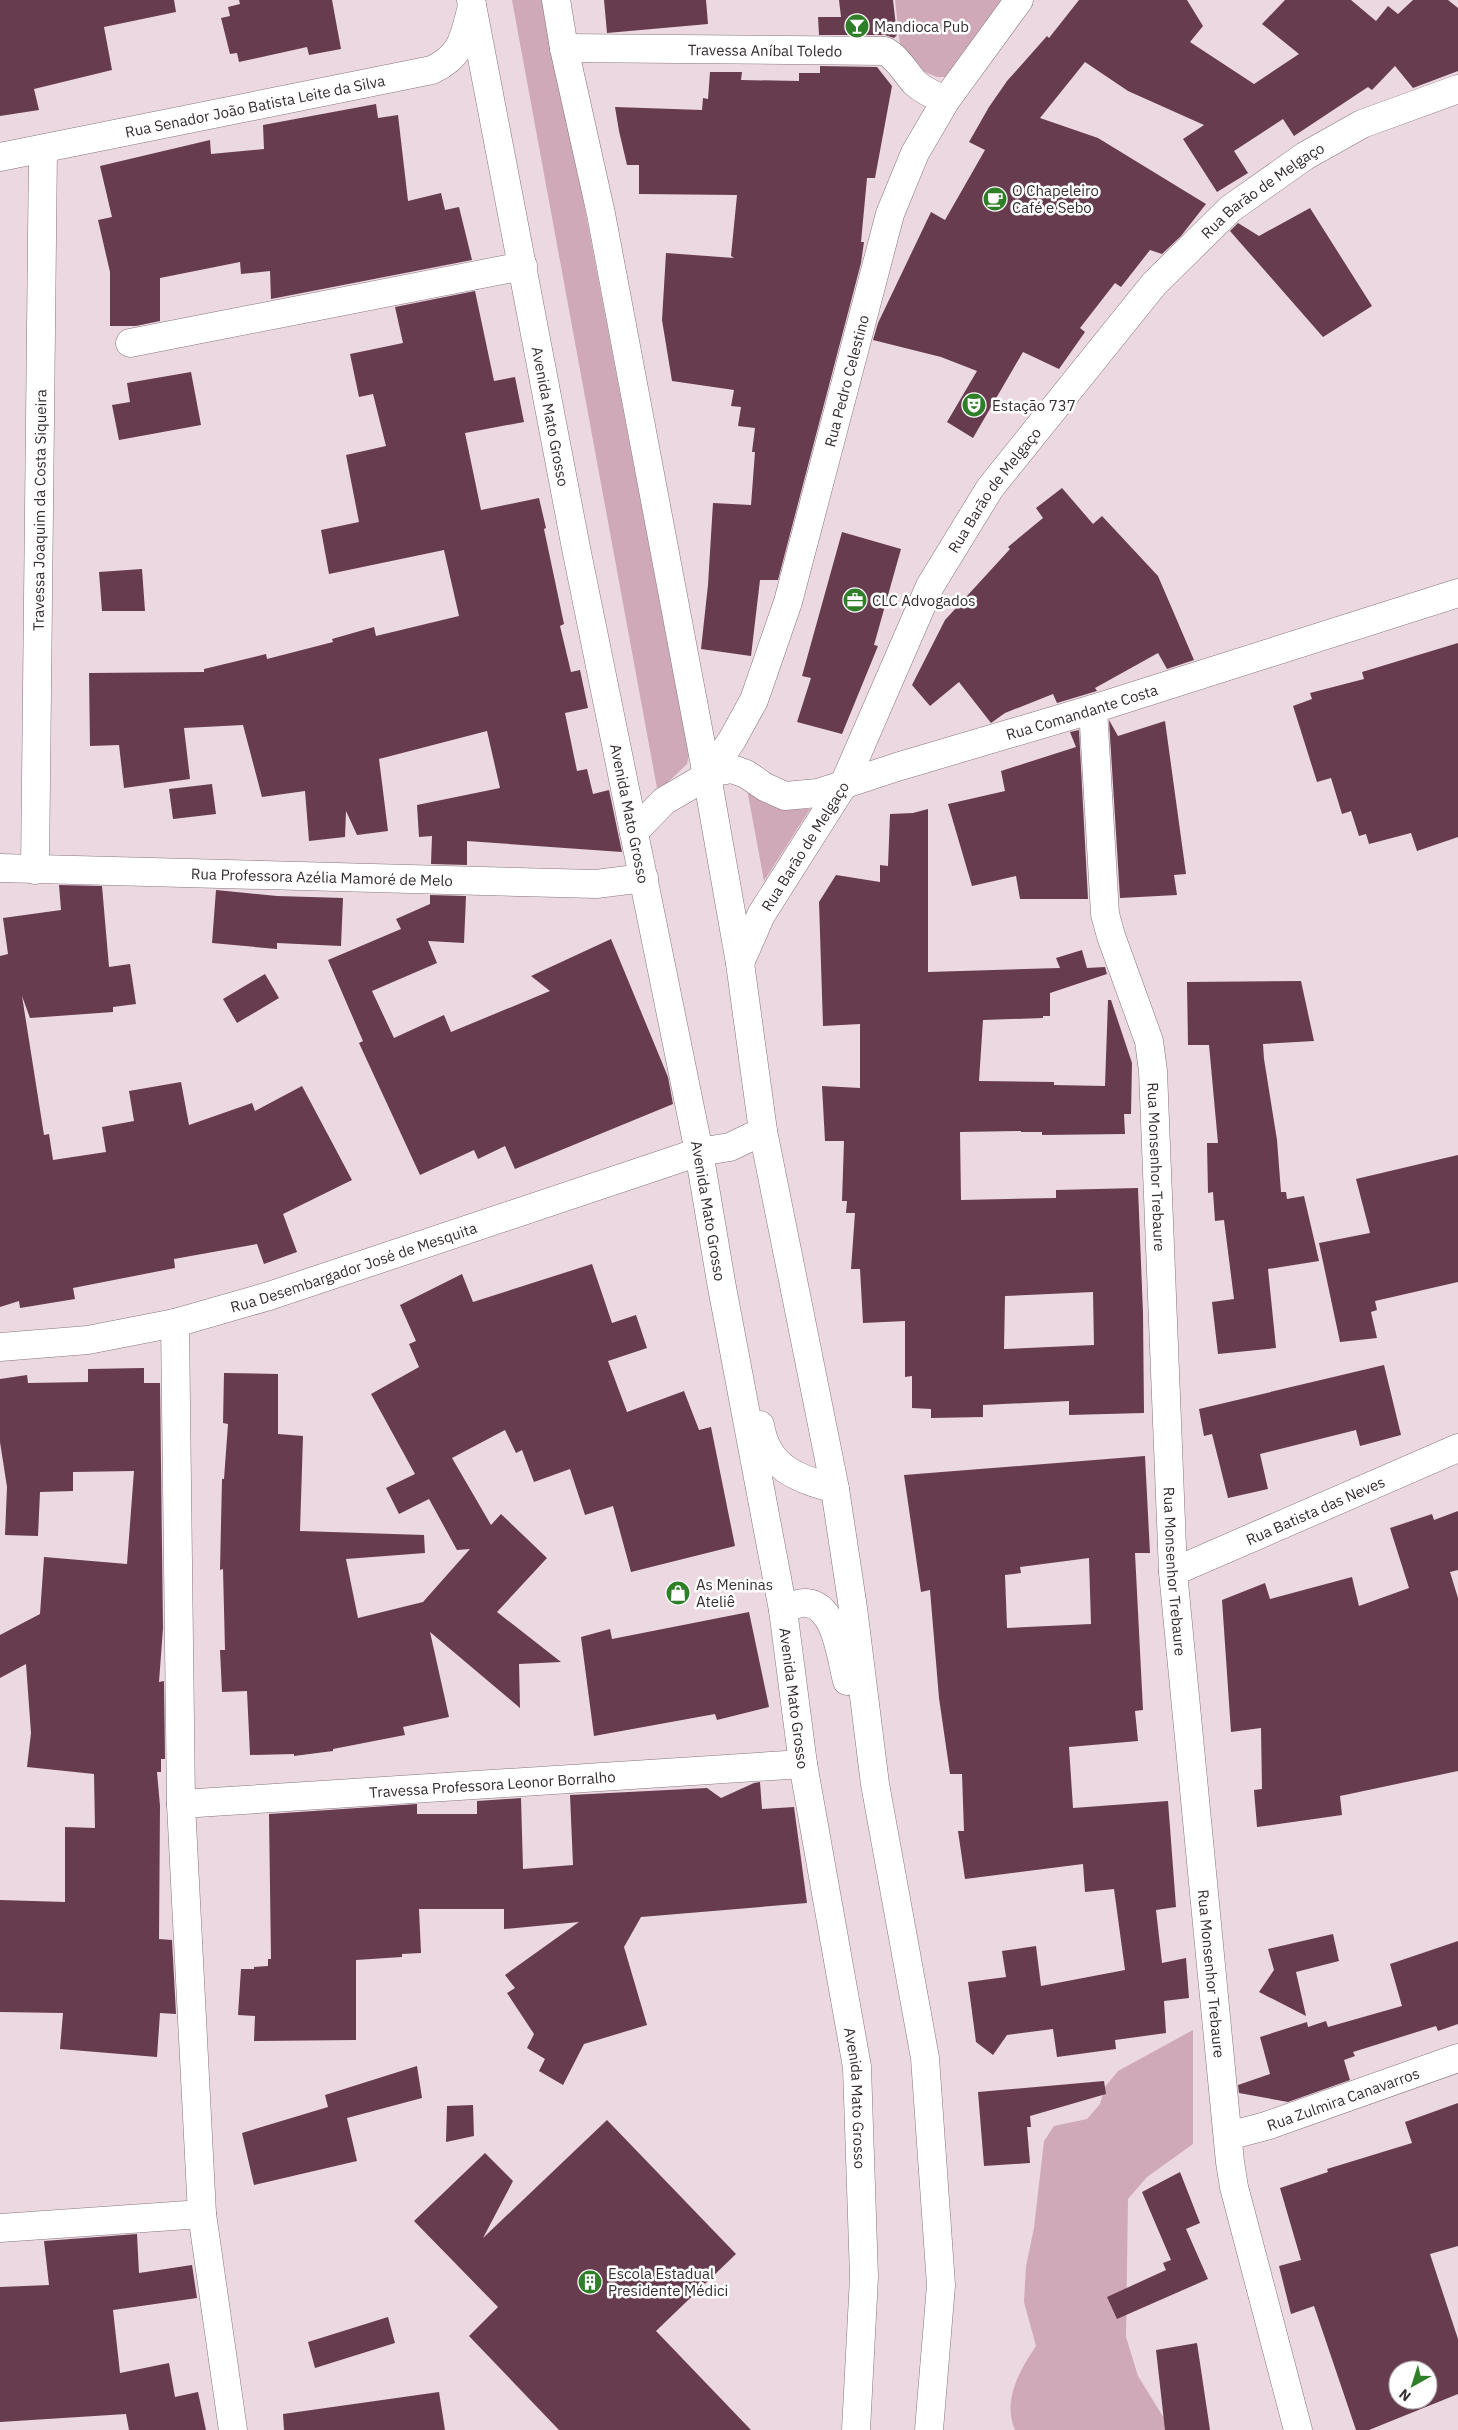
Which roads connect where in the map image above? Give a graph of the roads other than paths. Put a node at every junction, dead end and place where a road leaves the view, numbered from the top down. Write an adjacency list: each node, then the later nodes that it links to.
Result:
1 (556, 0): 4 (street)
2 (1019, 0): 6 (street, Rua Pedro Celestino)
3 (472, 3): 7 (street, Rua Senador João Batista Leite da Silva); 9 (street, Avenida Mato Grosso)
4 (564, 48): 6 (street, Travessa Aníbal Toledo); 13 (street)
5 (1458, 89): 14 (street, Rua Barão de Melgaço)
6 (946, 100): 13 (street, Rua Pedro Celestino)
7 (43, 149): 8 (street, Rua Senador João Batista Leite da Silva); 17 (street, Travessa Joaquim da Costa Siqueira)
8 (0, 157)
9 (523, 266): 10 (street); 15 (street, Avenida Mato Grosso)
10 (130, 343)
11 (1458, 592): 12 (street, Rua Comandante Costa)
12 (1093, 709): 14 (street, Rua Comandante Costa); 27 (street, Rua Monsenhor Trebaure)
13 (707, 776): 14 (street, Rua Comandante Costa); 15 (street); 19 (street)
14 (844, 784): 19 (street, Rua Barão de Melgaço)
15 (634, 832): 18 (street, Avenida Mato Grosso)
16 (0, 868): 17 (street, Rua Professora Azélia Mamoré de Melo)
17 (35, 870): 18 (street, Rua Professora Azélia Mamoré de Melo)
18 (644, 878): 21 (street, Avenida Mato Grosso)
19 (740, 963): 20 (street)
20 (762, 1131): 21 (street, Rua Desembargador José de Mesquita); 26 (street)
21 (699, 1152): 22 (street, Avenida Mato Grosso); 23 (street, Rua Desembargador José de Mesquita)
22 (721, 1282): 26 (street); 28 (street, Avenida Mato Grosso)
23 (176, 1323): 24 (street, Rua Desembargador José de Mesquita); 31 (street)
24 (0, 1347)
25 (1458, 1448): 27 (street, Rua Batista das Neves)
26 (835, 1490): 30 (street)
27 (1173, 1572): 33 (street, Rua Monsenhor Trebaure)
28 (783, 1610): 29 (street, Avenida Mato Grosso); 30 (street)
29 (803, 1764): 31 (street, Travessa Professora Leonor Borralho); 37 (street, Avenida Mato Grosso)
30 (875, 1784): 38 (street)
31 (182, 1804): 34 (street)
32 (1458, 2058): 33 (street, Rua Zulmira Canavarros)
33 (1228, 2136): 39 (street, Rua Monsenhor Trebaure)
34 (202, 2214): 35 (street); 36 (street)
35 (0, 2228)
36 (233, 2430)
37 (856, 2430)
38 (929, 2430)
39 (1298, 2430)

